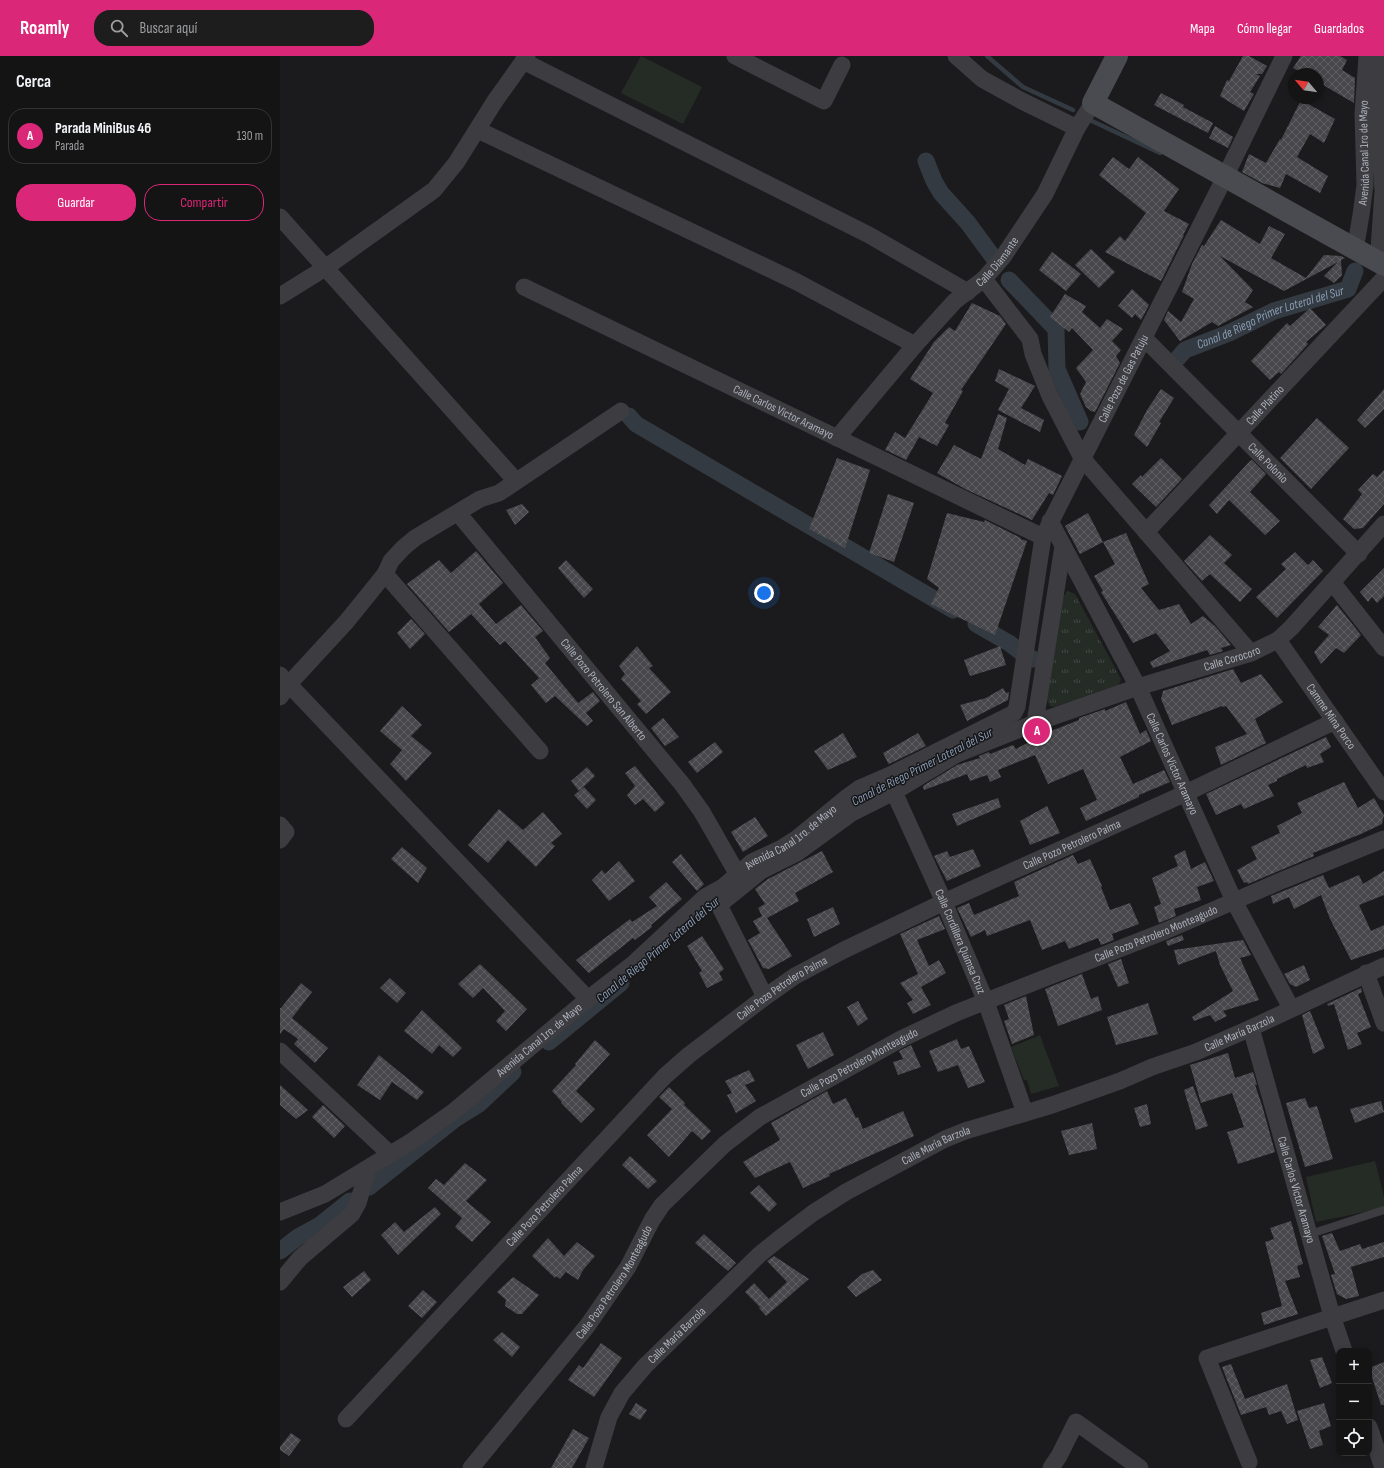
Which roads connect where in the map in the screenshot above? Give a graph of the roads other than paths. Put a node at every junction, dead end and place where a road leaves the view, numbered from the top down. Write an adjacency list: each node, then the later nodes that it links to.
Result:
1 (735, 56): 8 (street)
2 (956, 56): 10 (street)
3 (1117, 56): 9 (street, Calle Diamante)
4 (1284, 56): 12 (street, Calle Pozo de Gas Patuju)
5 (1367, 56): 15 (street, Avenida Canal 1ro de Mayo)
6 (1382, 56): 14 (street, Avenida Canal 1ro de Mayo)
7 (525, 59): 11 (street); 20 (street)
8 (842, 64)
9 (1093, 103): 10 (street, Calle Diamante); 12 (street)
10 (1077, 128): 18 (street, Calle Diamante)
11 (478, 130): 16 (street); 23 (street)
12 (1226, 177): 15 (street); 22 (street, Calle Pozo de Gas Patuju)
13 (280, 217): 16 (street)
14 (1382, 225): 15 (street); 17 (street, Avenida Canal 1ro de Mayo)
15 (1355, 250): 17 (street)
16 (325, 268): 21 (street); 28 (street)
17 (1382, 269): 25 (street, Calle Platino)
18 (984, 279): 20 (street, Calle Diamante); 27 (street)
19 (524, 287): 26 (street, Calle Carlos Victor Aramayo)
20 (968, 292): 23 (street, Calle Diamante)
21 (280, 296)
22 (1144, 338): 25 (street, Calle Polonio); 27 (street, Calle Pozo de Gas Patuju)
23 (915, 345): 26 (street, Calle Diamante)
24 (621, 411): 28 (street)
25 (1239, 434): 32 (street, Calle Platino); 35 (street, Calle Polonio)
26 (837, 438): 33 (street, Calle Carlos Victor Aramayo)
27 (1082, 458): 30 (street, Calle Pozo de Gas Patuju); 32 (street)
28 (516, 482): 29 (street)
29 (458, 513): 36 (street); 54 (street, Calle Pozo Petrolero San Alberto)
30 (1050, 521): 33 (street, Calle Pozo de Gas Patuju); 34 (street, Calle Carlos Victor Aramayo)
31 (1384, 524): 35 (street, Calle Corocoro)
32 (1146, 532): 40 (street)
33 (1043, 537): 43 (street, Calle Pozo de Gas Patuju)
34 (1063, 546): 42 (street, Calle Carlos Victor Aramayo); 45 (street)
35 (1359, 554): 37 (street, Calle Corocoro)
36 (385, 574): 41 (street); 46 (street)
37 (1332, 582): 38 (street, Calle Corocoro); 39 (street)
38 (1278, 640): 40 (street, Calle Corocoro); 44 (street, Camme Mina Porco)
39 (1384, 648)
40 (1250, 653): 42 (street, Calle Corocoro)
41 (283, 685): 60 (street)
42 (1138, 687): 45 (street, Calle Corocoro); 50 (street, Calle Carlos Victor Aramayo)
43 (1010, 715): 47 (street, Avenida Canal 1ro. de Mayo)
44 (1335, 721): 49 (street, Camme Mina Porco); 50 (street, Calle Pozo Petrolero Palma)
45 (1035, 723): 48 (street)
46 (540, 752)
47 (878, 780): 48 (street, Calle Cordillera Quimsa Cruz); 54 (street, Avenida Canal 1ro. de Mayo)
48 (894, 792): 56 (street, Calle Cordillera Quimsa Cruz); 59 (street)
49 (1384, 792)
50 (1186, 793): 55 (street, Calle Carlos Victor Aramayo); 56 (street, Calle Pozo Petrolero Palma)
51 (280, 825): 53 (street)
52 (1384, 839): 55 (street, Calle Pozo Petrolero Monteagudo)
53 (280, 840)
54 (738, 875): 60 (street, Avenida Canal 1ro. de Mayo)
55 (1234, 901): 61 (street, Calle Pozo Petrolero Monteagudo); 62 (street, Calle Carlos Victor Aramayo)
56 (944, 902): 59 (street, Calle Pozo Petrolero Palma); 61 (street, Calle Cordillera Quimsa Cruz)
57 (1384, 966): 58 (street, Calle María Barzola)
58 (1366, 974): 62 (street, Calle María Barzola); 63 (street)
59 (764, 997): 76 (street, Calle Pozo Petrolero Palma)
60 (588, 999): 67 (street, Avenida Canal 1ro. de Mayo)
61 (986, 1002): 66 (street, Calle Cordillera Quimsa Cruz); 79 (street, Calle Pozo Petrolero Monteagudo)
62 (1291, 1008): 64 (street, Calle María Barzola)
63 (1384, 1023)
64 (1251, 1028): 66 (street, Calle María Barzola); 71 (street, Calle Carlos Victor Aramayo)
65 (280, 1051): 67 (street)
66 (1025, 1113): 80 (street, Calle María Barzola)
67 (390, 1154): 68 (street, Avenida Canal 1ro. de Mayo)
68 (368, 1169): 70 (street, Avenida Canal 1ro. de Mayo); 72 (street)
69 (1384, 1210): 71 (lane)
70 (280, 1212)
71 (1310, 1234): 74 (street, Calle Carlos Victor Aramayo)
72 (280, 1282)
73 (1384, 1300): 74 (street)
74 (1332, 1316): 75 (street, Calle Carlos Victor Aramayo); 78 (street)
75 (1343, 1348)
76 (346, 1419)
77 (1372, 1436): 83 (street)
78 (1249, 1462)
79 (471, 1468)
80 (594, 1468)
81 (1051, 1468): 82 (street)
82 (1140, 1468)
83 (1383, 1468)

